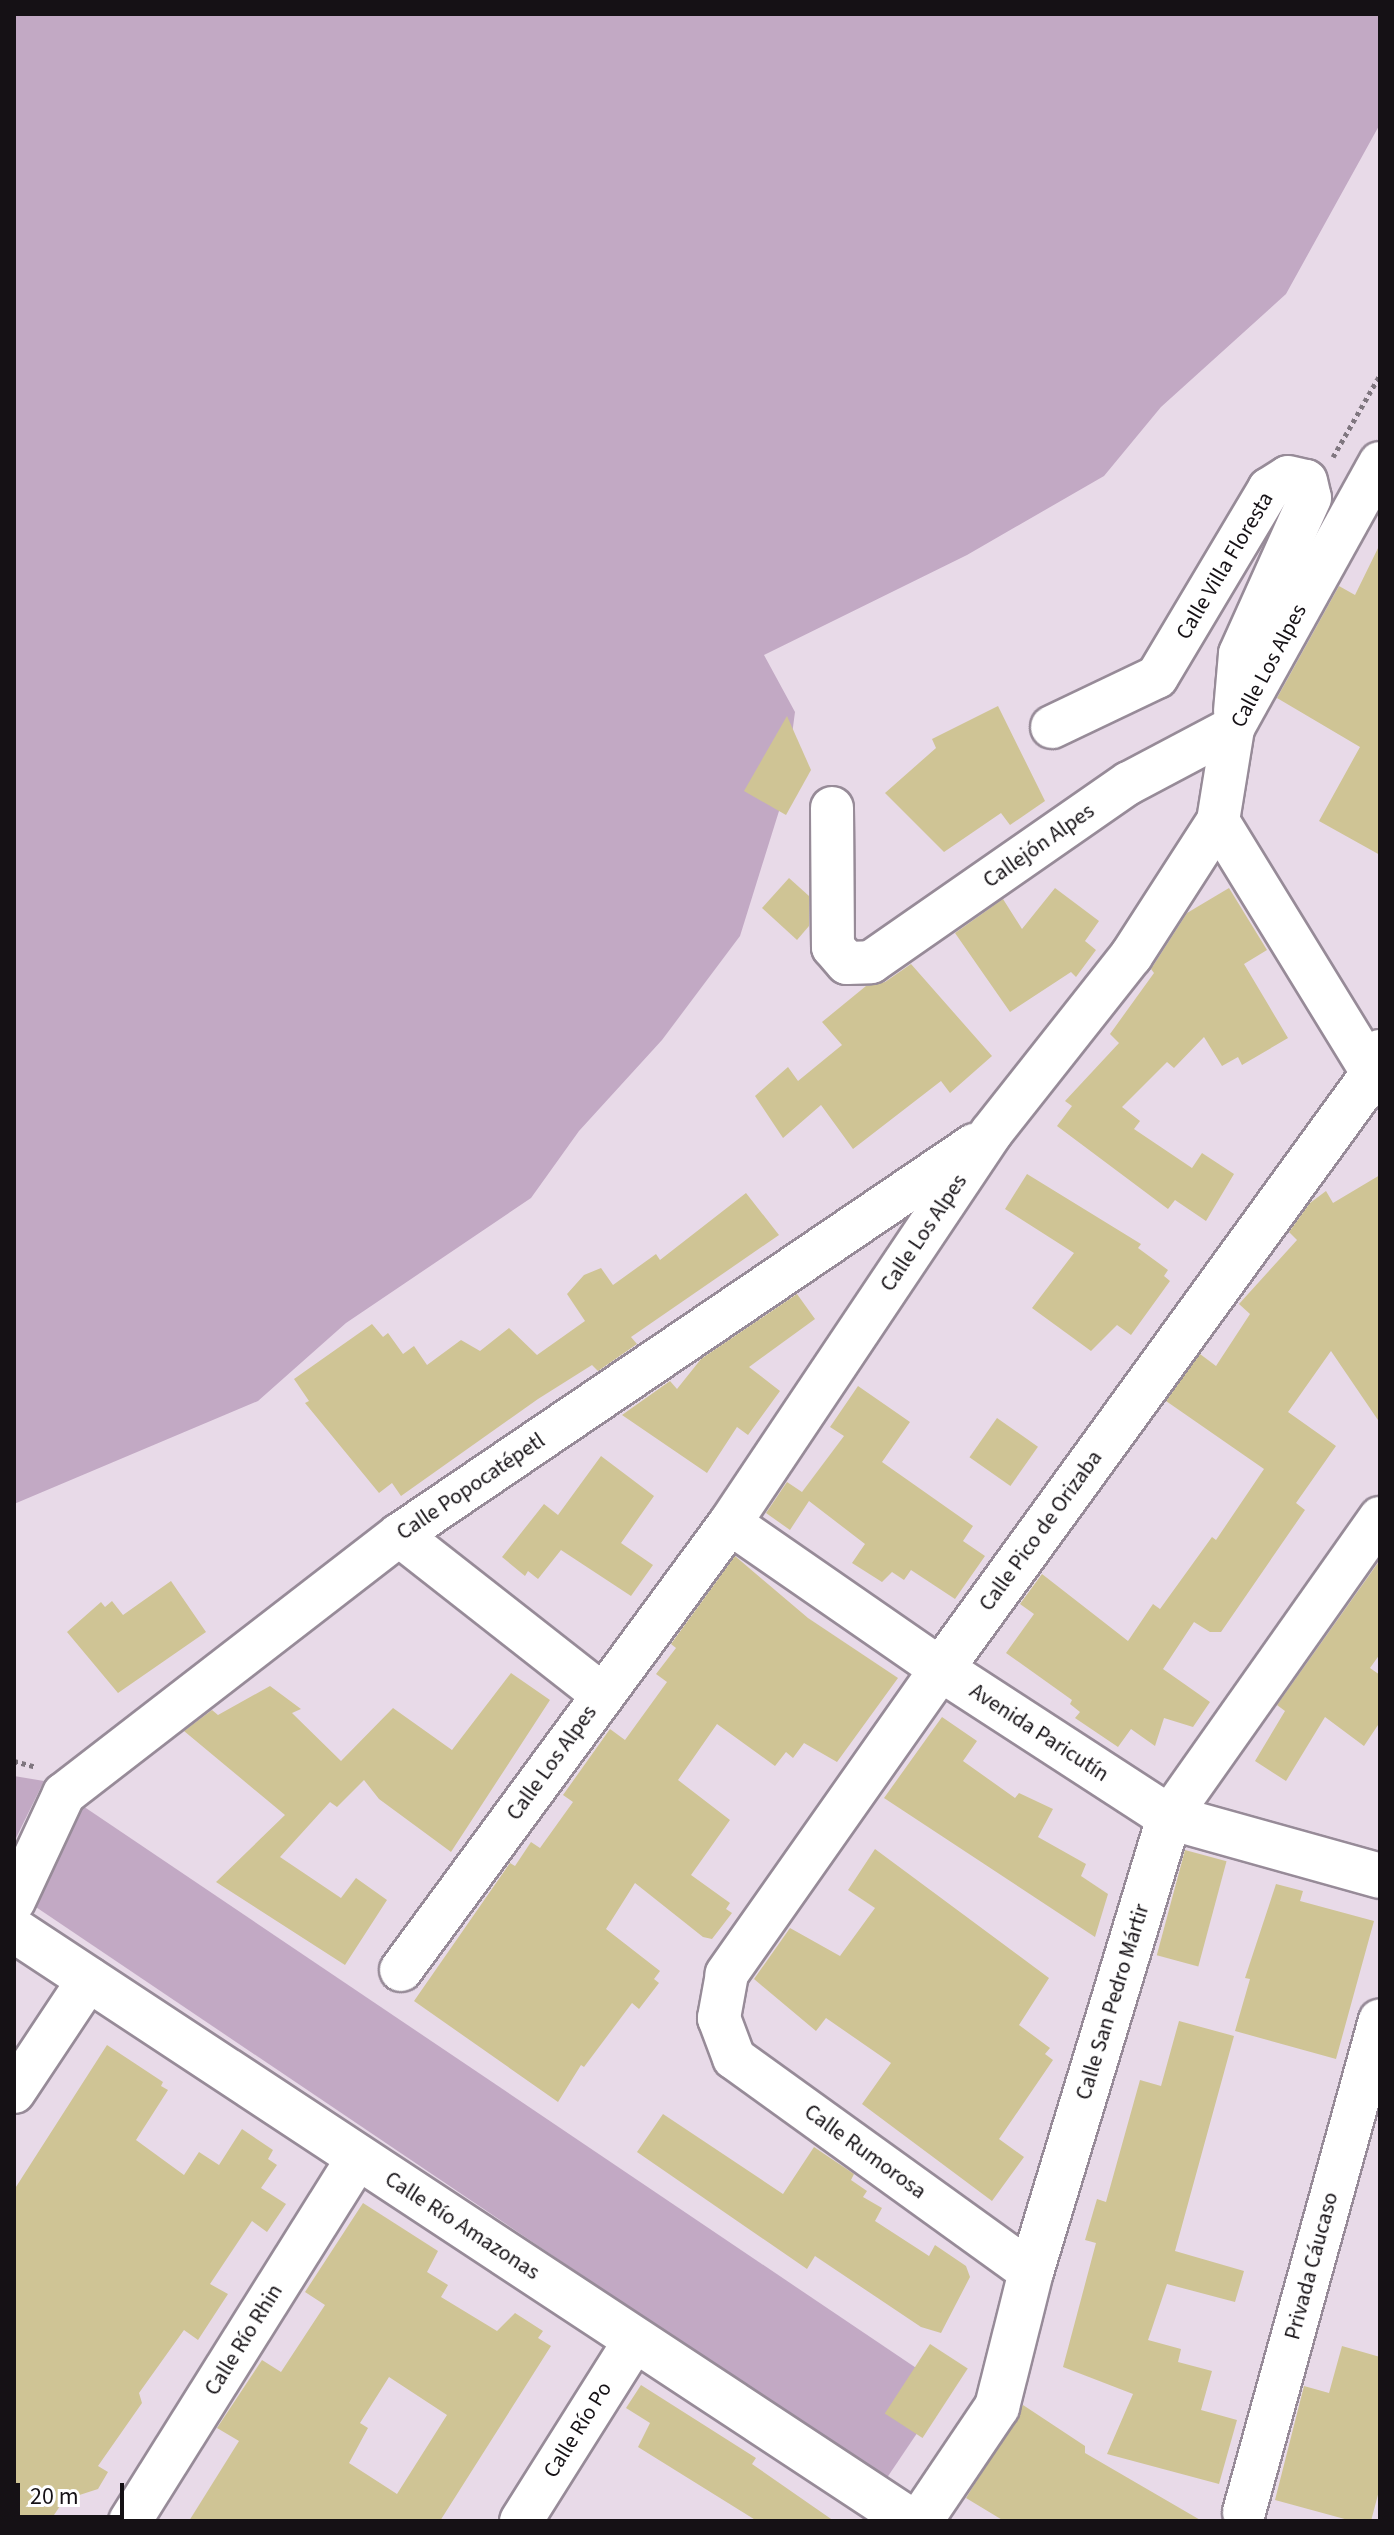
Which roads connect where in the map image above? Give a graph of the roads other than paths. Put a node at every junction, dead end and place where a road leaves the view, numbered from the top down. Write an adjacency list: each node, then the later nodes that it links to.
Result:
1 (1380, 463): 3 (street, Calle Los Alpes)
2 (1052, 727): 3 (street, Calle Villa Floresta)
3 (1233, 728): 4 (street, Callejón Alpes); 5 (street, Calle Los Alpes)
4 (832, 808)
5 (1218, 821): 6 (street); 7 (street, Calle Los Alpes)
6 (1378, 1070): 11 (street, Calle Pico de Orizaba)
7 (991, 1133): 9 (street, Calle Los Alpes); 10 (street, Calle Popocatépetl)
8 (1380, 1518): 13 (street, Calle San Pedro Mártir)
9 (730, 1523): 11 (street, Avenida Paricutín); 12 (street, Calle Los Alpes)
10 (399, 1535): 12 (street); 15 (street, Calle Popocatépetl)
11 (941, 1669): 13 (street, Avenida Paricutín); 19 (street, Calle Pico de Orizaba)
12 (602, 1694): 17 (street, Calle Los Alpes)
13 (1169, 1817): 14 (street, Avenida Paricutín); 23 (street, Calle San Pedro Mártir)
14 (1380, 1876)
15 (14, 1901)
16 (14, 1930): 18 (street, Calle Río Amazonas)
17 (401, 1970)
18 (89, 1979): 21 (street); 22 (street, Calle Río Amazonas)
19 (719, 2018): 23 (street, Calle Rumorosa)
20 (1380, 2020): 25 (street, Privada Cáucaso)
21 (14, 2092)
22 (358, 2158): 24 (street, Calle Río Amazonas); 26 (street, Calle Río Rhin)
23 (1031, 2272): 29 (street, Calle San Pedro Mártir)
24 (635, 2340): 27 (street, Calle Río Po); 28 (street, Calle Río Amazonas)
25 (1244, 2512)
26 (130, 2521)
27 (521, 2521)
28 (911, 2521)
29 (920, 2521)

